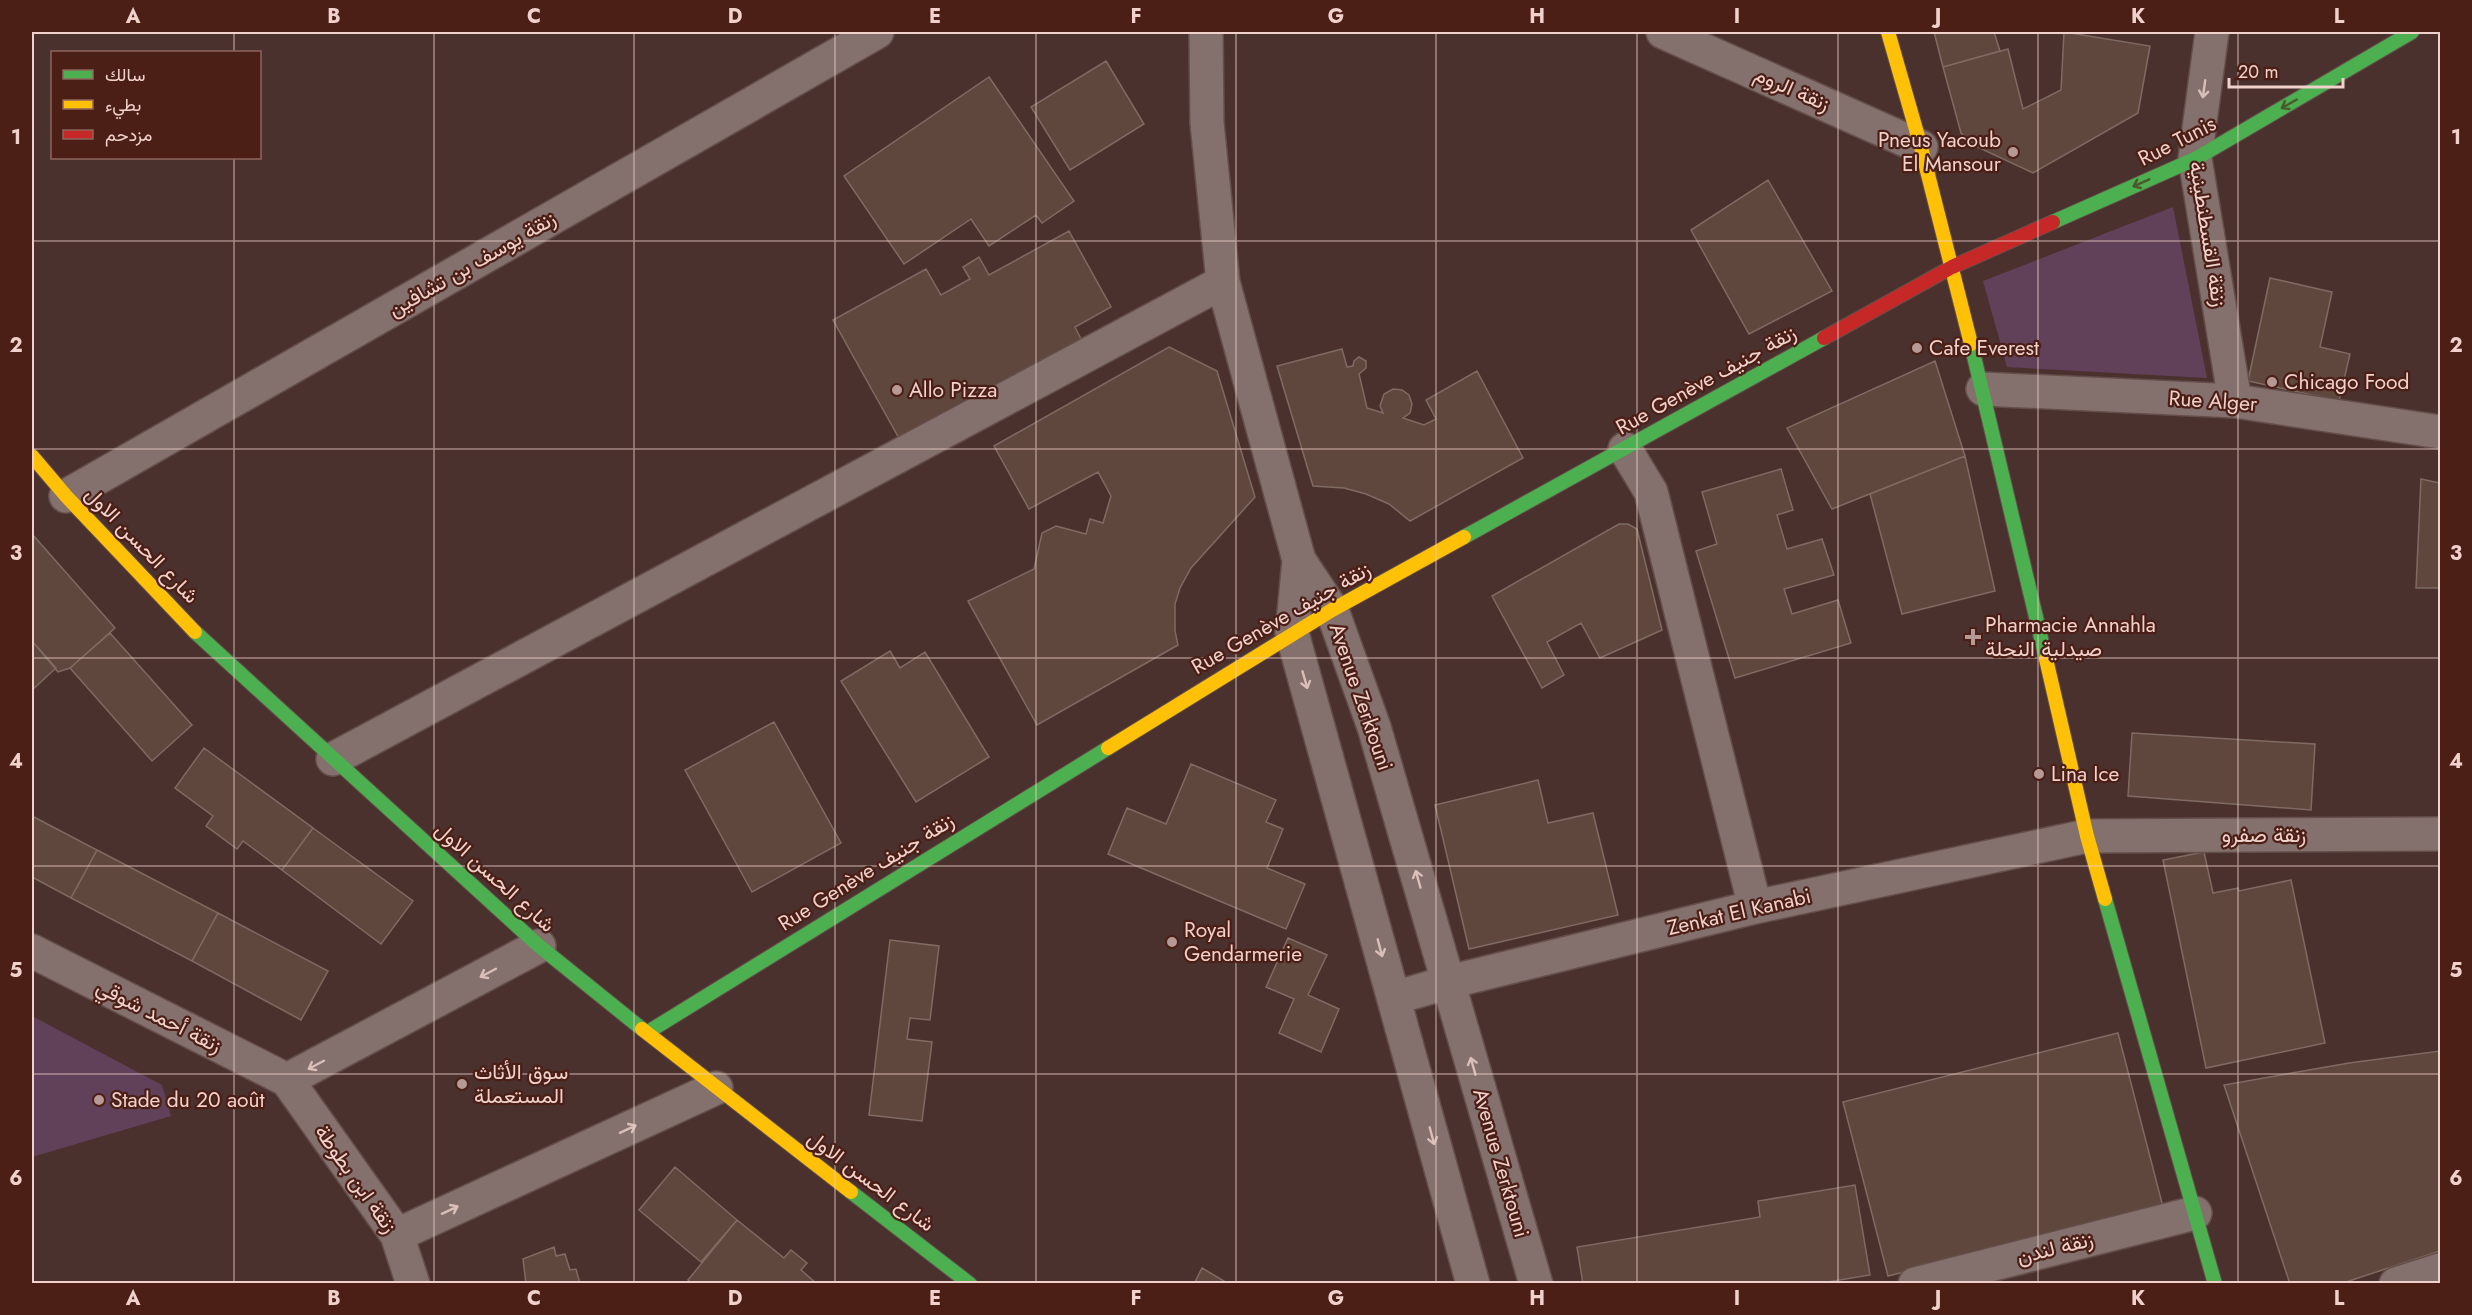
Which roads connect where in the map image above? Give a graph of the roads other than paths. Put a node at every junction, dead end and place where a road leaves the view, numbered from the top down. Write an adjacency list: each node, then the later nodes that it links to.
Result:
1 (877, 32): 16 (street, زنقة يوسف بن تشافين)
2 (1206, 32): 10 (street)
3 (1663, 32): 7 (street, زنقة الروم)
4 (1888, 32): 7 (street)
5 (2212, 32): 8 (street, زنقة القسطنطينية, one-way to 8)
6 (2412, 32): 8 (street, Rue Tunis, one-way to 8)
7 (1921, 147): 9 (street)
8 (2195, 159): 9 (street, Rue Tunis, one-way to 9); 12 (street, زنقة القسطنطينية)
9 (1952, 267): 11 (street); 14 (street, Rue Genève زنقة جنيف)
10 (1223, 282): 17 (street); 20 (street)
11 (1983, 389): 12 (street, Rue Alger); 22 (street)
12 (2235, 400): 13 (street, Rue Alger)
13 (2440, 432)
14 (1625, 450): 18 (street, Rue Genève زنقة جنيف); 23 (street)
15 (32, 456): 16 (street, شارع الحسن الاول)
16 (66, 496): 20 (street, شارع الحسن الاول)
17 (1299, 560): 18 (street, Avenue Zerktouni); 19 (street)
18 (1332, 610): 19 (street, Rue Genève زنقة جنيف); 26 (street, Avenue Zerktouni, one-way to 18)
19 (1292, 633): 27 (street, one-way to 27); 28 (street, Rue Genève زنقة جنيف)
20 (333, 759): 24 (street, شارع الحسن الاول)
21 (2440, 834): 22 (street, زنقة صفرو)
22 (2087, 836): 23 (street, Zenkat El Kanabi); 31 (street)
23 (1755, 908): 26 (street, Zenkat El Kanabi)
24 (539, 946): 28 (street, شارع الحسن الاول); 29 (street, one-way to 29)
25 (32, 951): 29 (street, زنقة أحمد شوقي)
26 (1449, 982): 27 (street, Zenkat El Kanabi); 37 (street, Avenue Zerktouni, one-way to 26)
27 (1394, 998): 36 (street, one-way to 36)
28 (648, 1032): 30 (street, شارع الحسن الاول)
29 (287, 1080): 32 (street, زنقة ابن بطوطة)
30 (716, 1088): 32 (street, one-way to 30); 35 (street, شارع الحسن الاول)
31 (2195, 1213): 38 (street, زنقة لندن); 39 (street)
32 (397, 1234): 34 (street, زنقة ابن بطوطة)
33 (2440, 1270): 40 (street)
34 (413, 1284)
35 (970, 1284)
36 (1473, 1284)
37 (1536, 1284)
38 (1915, 1284)
39 (2215, 1284)
40 (2396, 1284)

